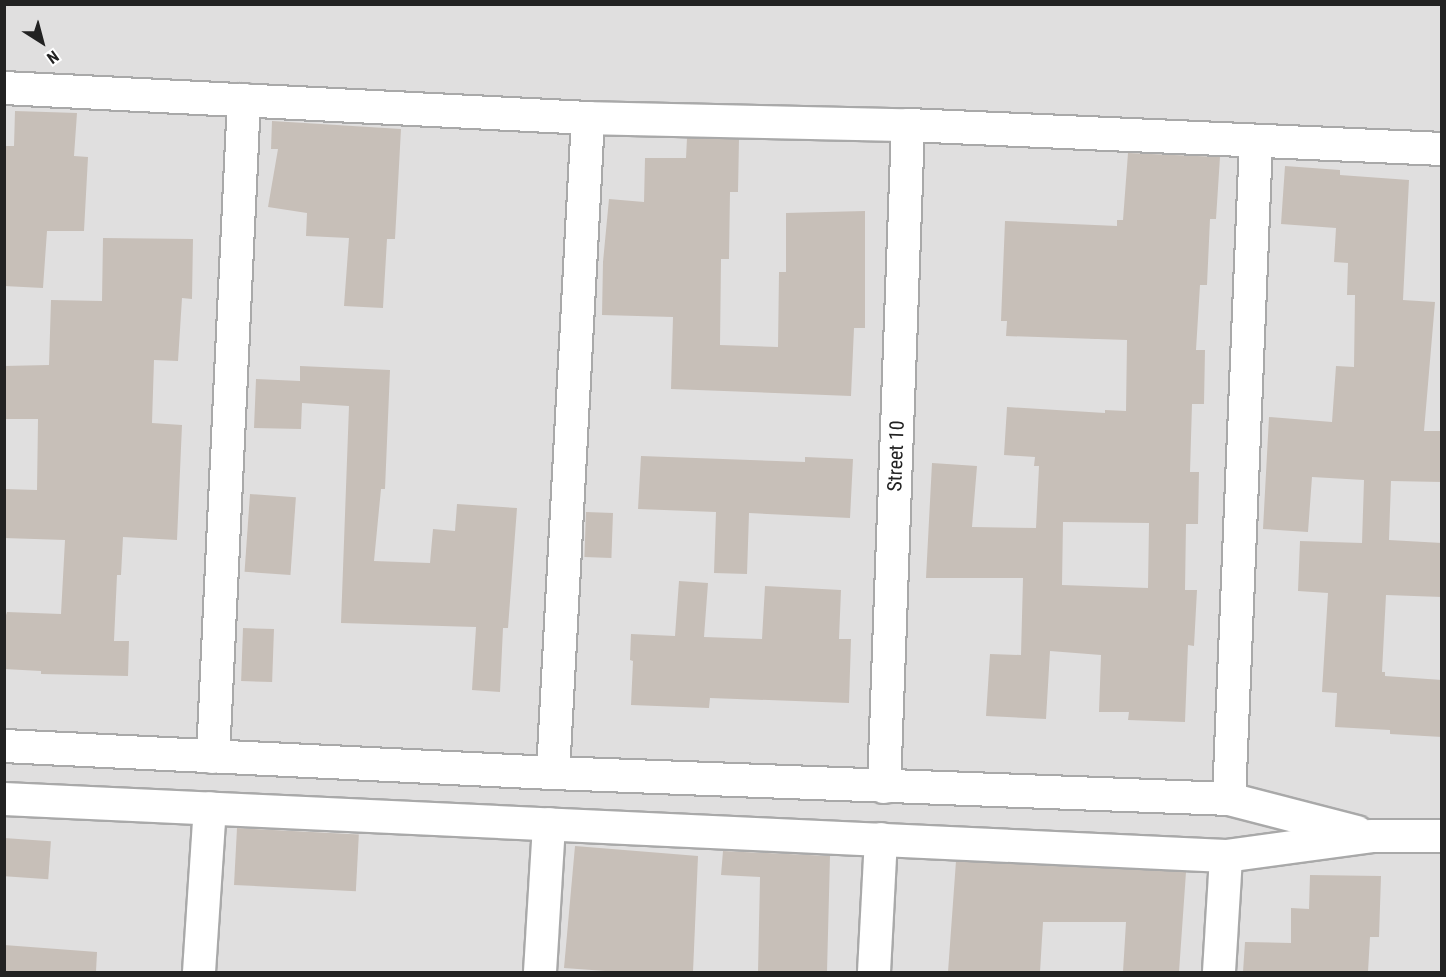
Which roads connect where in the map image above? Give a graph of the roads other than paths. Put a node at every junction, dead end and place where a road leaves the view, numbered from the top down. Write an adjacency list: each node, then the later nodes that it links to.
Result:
1 (4, 88): 2 (street)
2 (244, 100): 3 (street); 8 (street)
3 (588, 118): 4 (street); 9 (street)
4 (908, 125): 5 (street); 10 (street, Street 10)
5 (1256, 142): 6 (street); 12 (street)
6 (1442, 148)
7 (4, 746): 8 (street)
8 (213, 757): 9 (street)
9 (553, 773): 10 (street)
10 (884, 787): 12 (street)
11 (4, 799): 13 (street)
12 (1230, 799): 15 (street)
13 (210, 808): 14 (street); 19 (street)
14 (549, 824): 17 (street); 20 (street)
15 (1372, 836): 16 (street); 18 (street)
16 (1442, 836)
17 (881, 839): 18 (street); 21 (street)
18 (1226, 856): 22 (street)
19 (199, 972)
20 (540, 972)
21 (874, 972)
22 (1219, 972)

